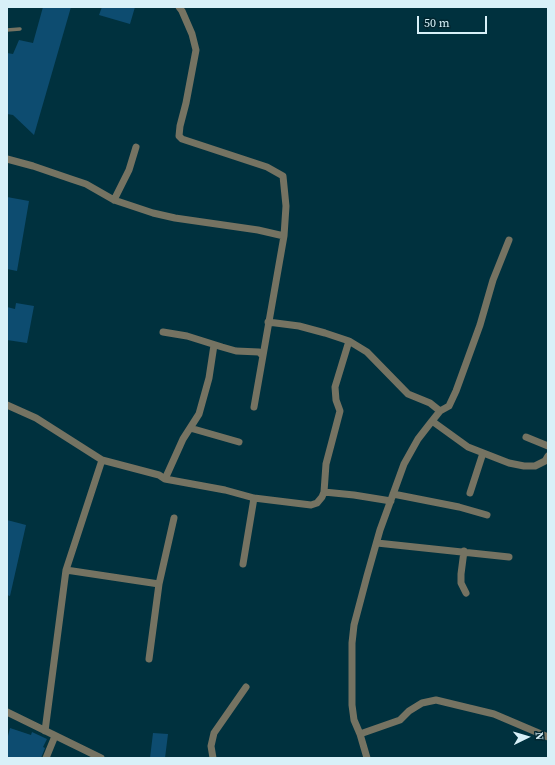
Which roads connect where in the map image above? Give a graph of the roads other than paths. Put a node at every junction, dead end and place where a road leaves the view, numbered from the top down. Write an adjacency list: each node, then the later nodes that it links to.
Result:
1 (179, 7): 7 (street)
2 (20, 29): 3 (lane)
3 (7, 30)
4 (136, 147): 6 (street)
5 (7, 159): 6 (street)
6 (114, 200): 7 (street)
7 (284, 236): 9 (street)
8 (509, 240): 16 (street)
9 (268, 322): 11 (street); 13 (street)
10 (163, 332): 12 (street)
11 (349, 341): 16 (street); 26 (street)
12 (214, 345): 13 (street); 18 (street)
13 (262, 355): 15 (street)
14 (7, 405): 24 (street)
15 (254, 407)
16 (440, 411): 17 (street)
17 (432, 421): 22 (street); 28 (street)
18 (190, 428): 20 (street); 25 (street)
19 (526, 436): 21 (street)
20 (239, 442)
21 (548, 446)
22 (483, 453): 23 (street); 27 (street)
23 (548, 456)
24 (102, 460): 25 (street); 37 (street)
25 (165, 479): 29 (street)
26 (324, 492): 29 (street); 30 (street)
27 (470, 493)
28 (393, 494): 30 (street); 31 (street)
29 (254, 498): 36 (street)
30 (390, 501): 33 (street)
31 (487, 515)
32 (174, 518): 38 (street)
33 (376, 543): 34 (street); 44 (street)
34 (464, 551): 35 (street); 39 (street)
35 (509, 557)
36 (243, 564)
37 (66, 570): 38 (street); 43 (street)
38 (159, 584): 40 (street)
39 (466, 593)
40 (149, 659)
41 (246, 687): 49 (street)
42 (7, 712): 43 (street)
43 (45, 731): 45 (street)
44 (360, 734): 46 (street); 50 (street)
45 (55, 736): 47 (street); 48 (street)
46 (548, 737)
47 (46, 758)
48 (101, 758)
49 (213, 758)
50 (366, 758)

